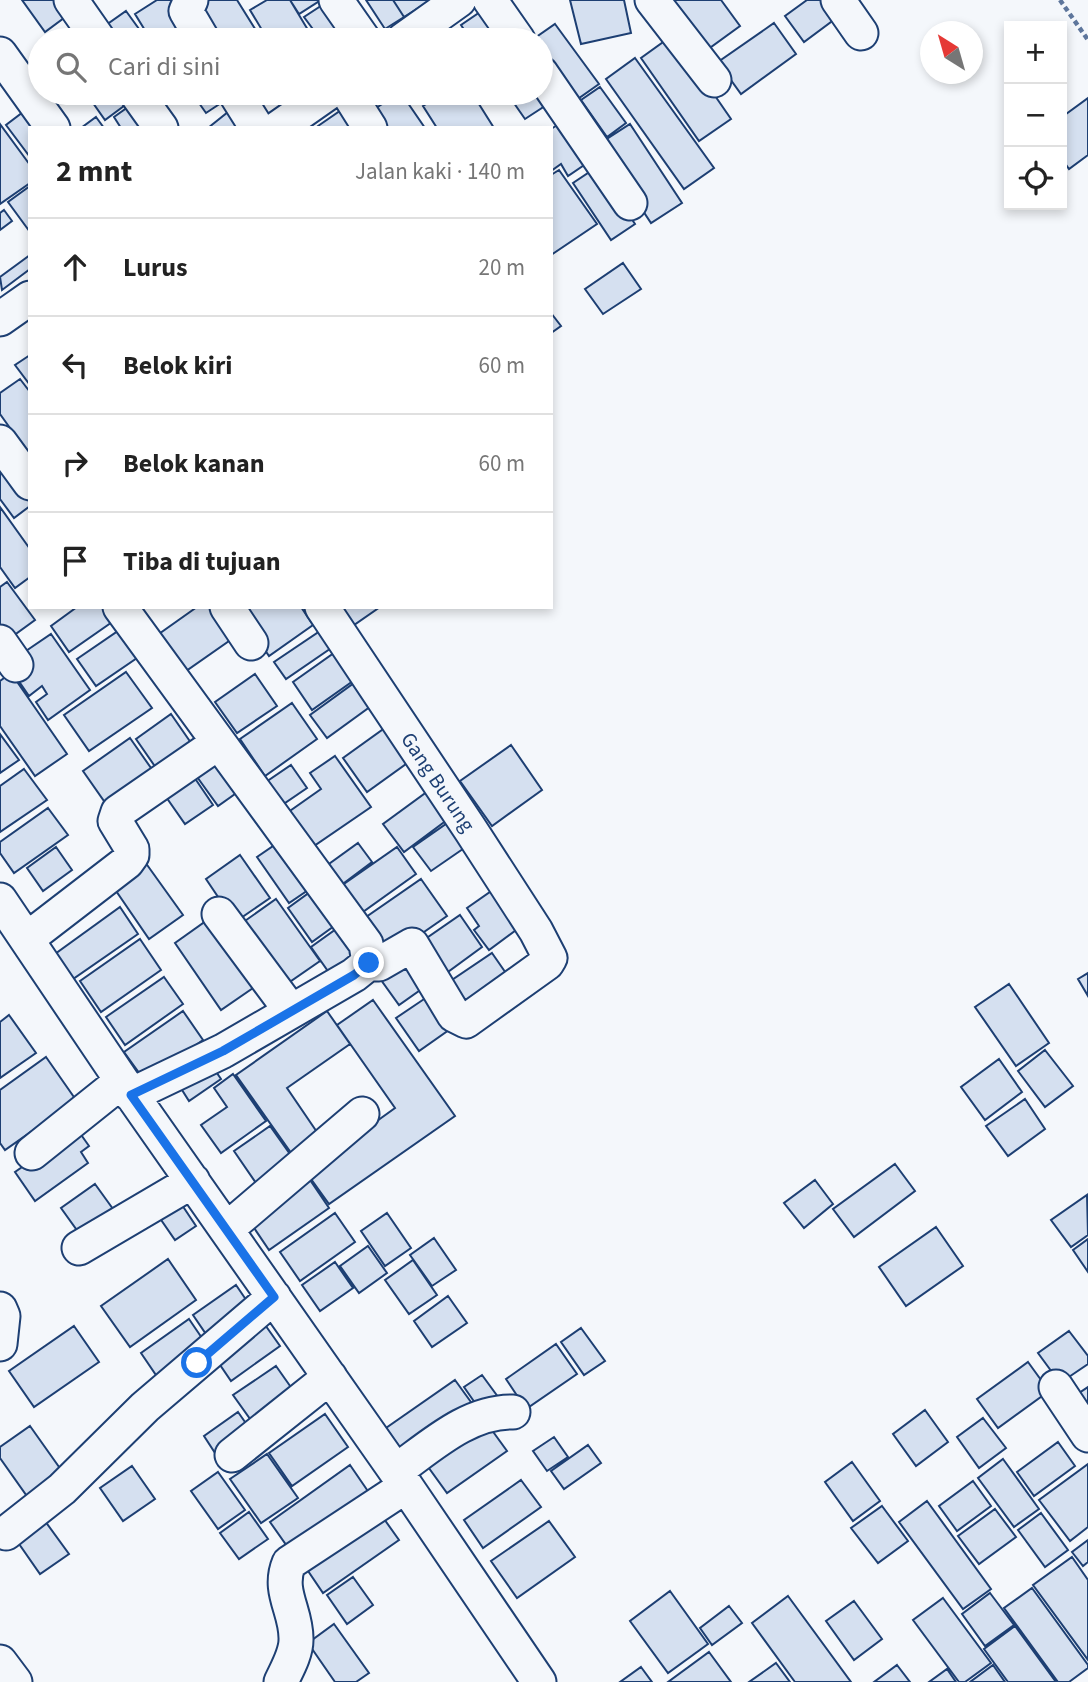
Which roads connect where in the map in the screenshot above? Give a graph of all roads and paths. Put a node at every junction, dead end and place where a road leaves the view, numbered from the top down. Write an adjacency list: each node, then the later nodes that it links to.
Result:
1 (71, 0): 9 (street)
2 (191, 0): 10 (street)
3 (336, 0): 11 (street)
4 (459, 0): 12 (street)
5 (490, 0): 13 (street)
6 (652, 0): 17 (street)
7 (838, 0): 14 (street)
8 (1060, 0): 15 (path)
9 (91, 28)
10 (197, 28)
11 (356, 28)
12 (420, 28)
13 (510, 28)
14 (861, 33)
15 (1088, 40)
16 (0, 54): 19 (street)
17 (714, 80)
18 (553, 91): 30 (street)
19 (28, 93)
20 (37, 105): 25 (street)
21 (145, 105): 26 (street)
22 (243, 105): 27 (street)
23 (311, 105): 28 (street)
24 (356, 105): 29 (street)
25 (52, 126)
26 (160, 126)
27 (256, 126)
28 (281, 126)
29 (369, 126)
30 (630, 203)
31 (0, 442): 32 (street)
32 (28, 480)
33 (121, 609): 37 (street)
34 (228, 609): 36 (street)
35 (323, 609): 41 (street, Gang Burung)
36 (251, 643)
37 (218, 743): 40 (street); 41 (street)
38 (0, 900): 40 (street)
39 (219, 914): 42 (street)
40 (27, 939): 43 (street)
41 (369, 963): 42 (street)
42 (292, 1011): 43 (street)
43 (126, 1088): 45 (street); 46 (street)
44 (362, 1114): 47 (street)
45 (32, 1153)
46 (193, 1181): 47 (street); 48 (street)
47 (227, 1229): 49 (street)
48 (79, 1248)
49 (274, 1297): 52 (street); 58 (street)
50 (0, 1309): 51 (street)
51 (0, 1344)
52 (330, 1377): 56 (street); 57 (street)
53 (1056, 1387): 55 (street)
54 (513, 1412): 57 (street)
55 (1088, 1435)
56 (232, 1455)
57 (401, 1478): 61 (street); 62 (street)
58 (6, 1533)
59 (0, 1662): 60 (street)
60 (15, 1682)
61 (281, 1682)
62 (538, 1682)

